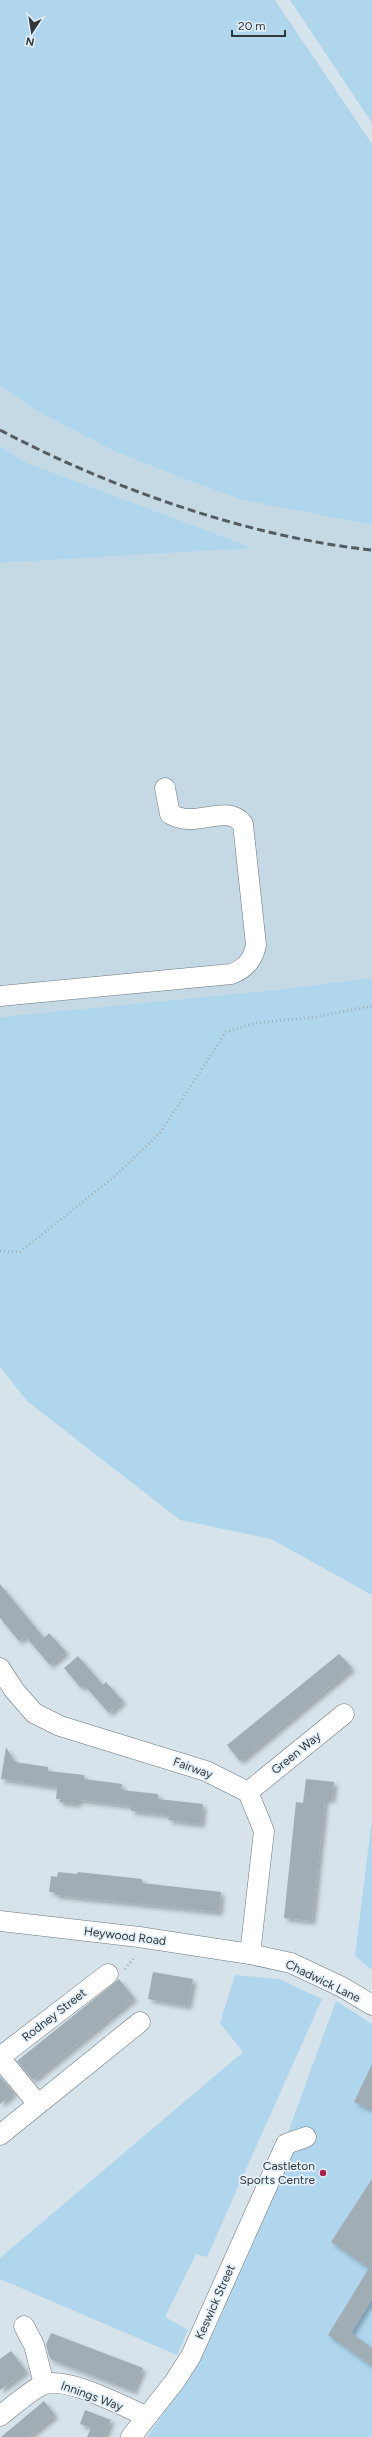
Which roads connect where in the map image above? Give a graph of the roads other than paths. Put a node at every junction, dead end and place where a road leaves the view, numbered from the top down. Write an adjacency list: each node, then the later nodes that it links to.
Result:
1 (165, 788): 2 (street)
2 (0, 996)
3 (0, 1668): 5 (street, Fairway)
4 (344, 1714): 5 (street, Green Way)
5 (248, 1792): 7 (street)
6 (0, 1921): 7 (street, Heywood Road)
7 (250, 1954): 9 (street, Chadwick Lane)
8 (108, 1974): 11 (street, Rodney Street)
9 (372, 2006)
10 (140, 2022): 12 (street)
11 (0, 2057): 12 (street)
12 (37, 2103): 13 (street)
13 (0, 2136)
14 (306, 2137): 18 (street, Keswick Street)
15 (24, 2326): 16 (street)
16 (44, 2384): 17 (street, Innings Way); 18 (street, Innings Way)
17 (0, 2416)
18 (146, 2416): 19 (street, Keswick Street)
19 (131, 2437)

